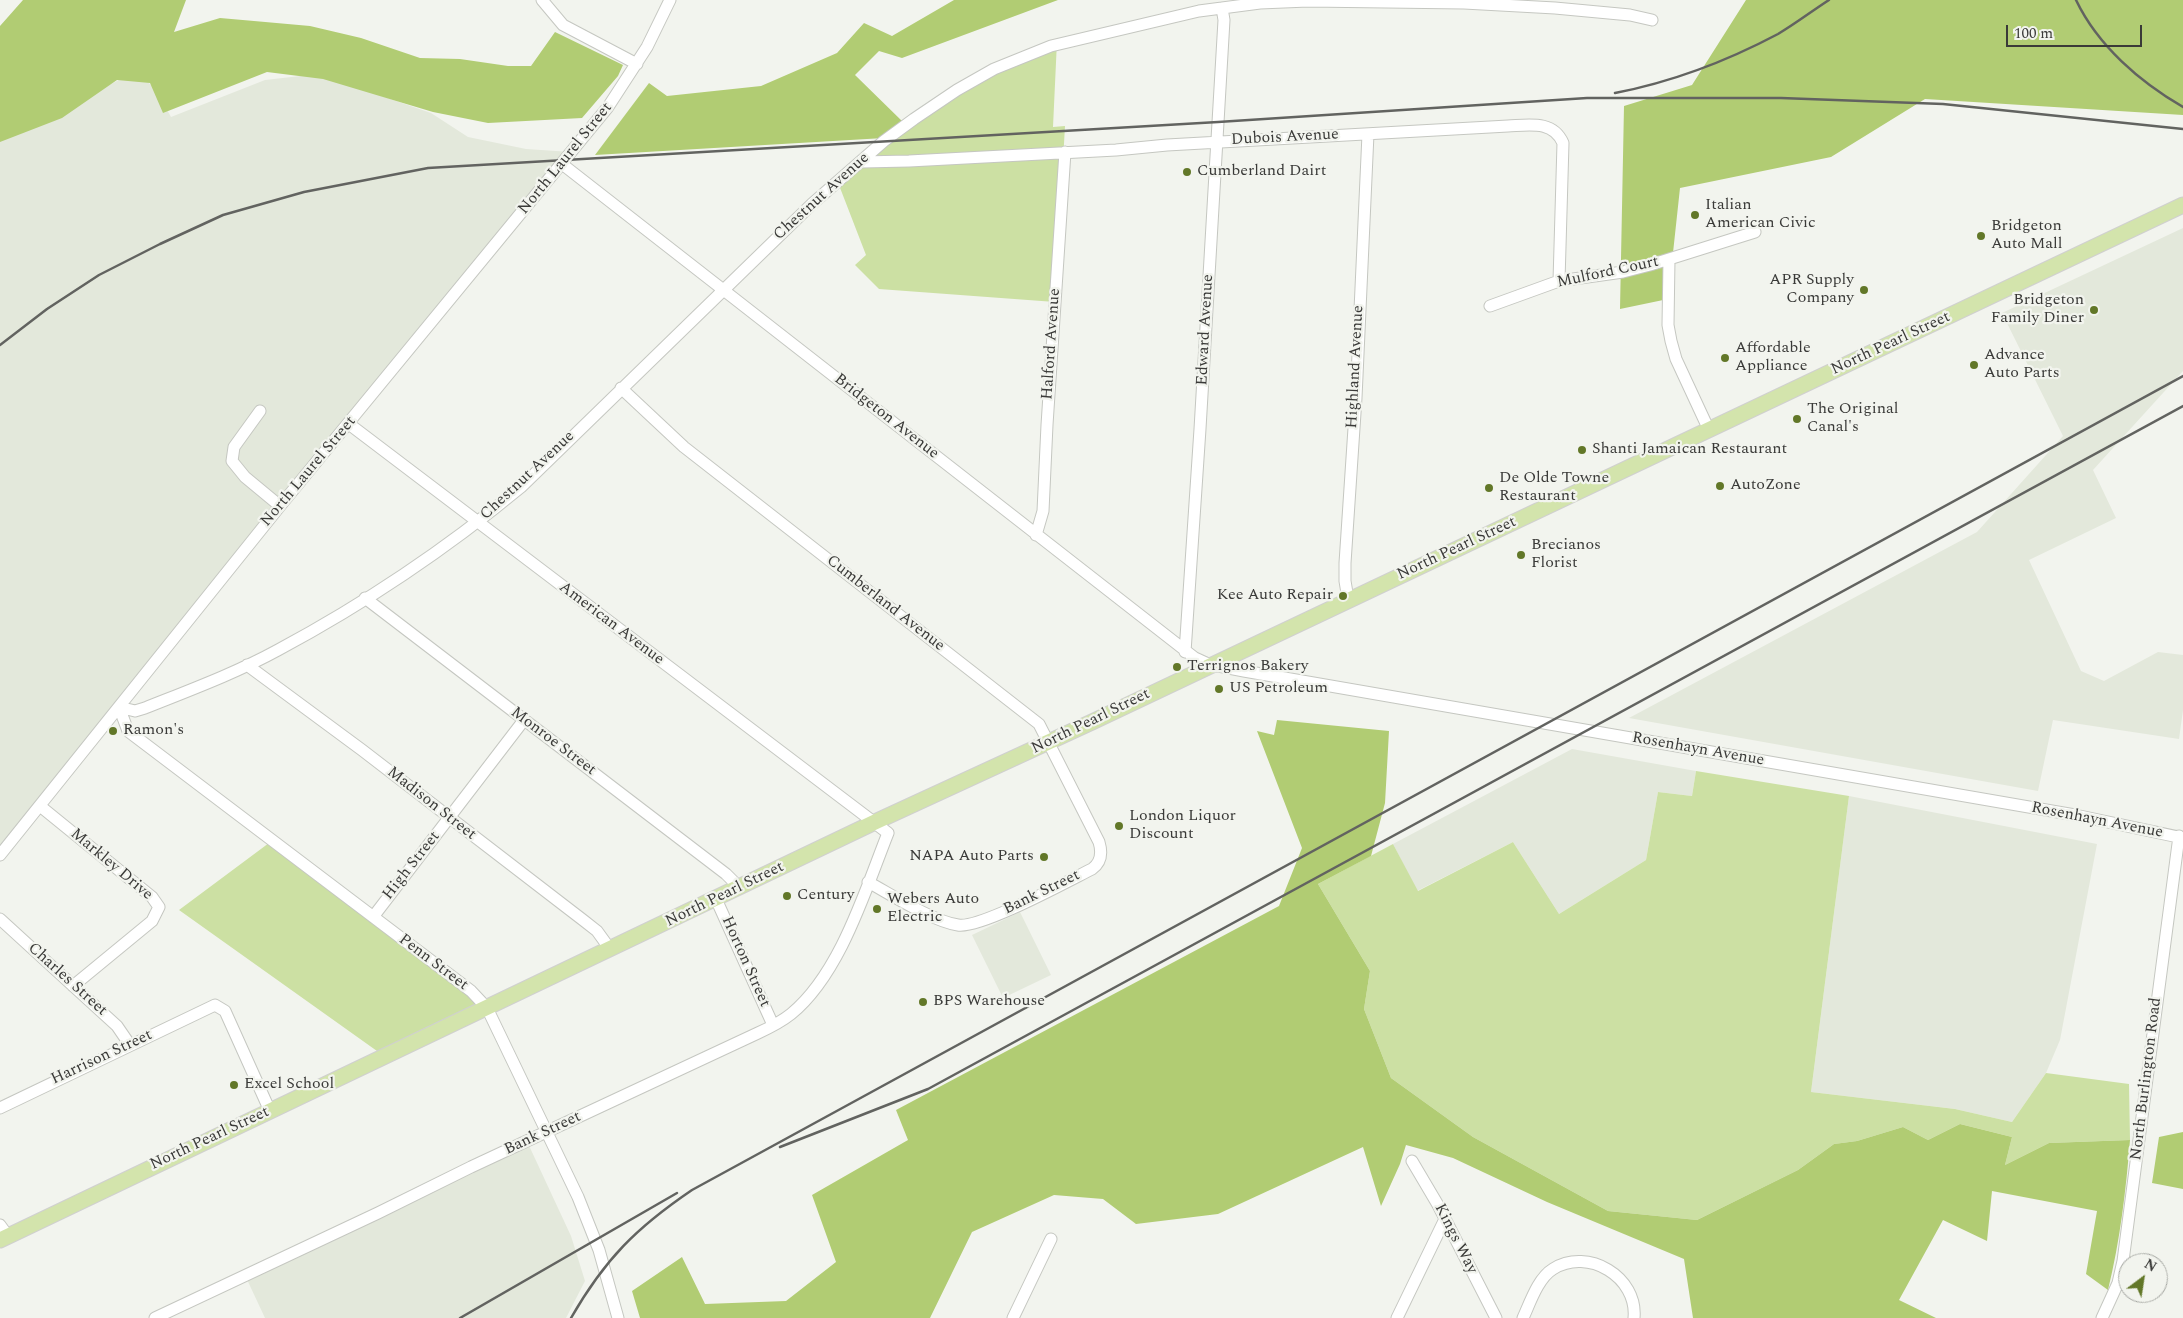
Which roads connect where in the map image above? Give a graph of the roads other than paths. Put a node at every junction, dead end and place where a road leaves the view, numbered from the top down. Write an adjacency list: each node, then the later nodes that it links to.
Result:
1 (542, 0): 5 (street)
2 (670, 0): 5 (street, North Laurel Street)
3 (1222, 8): 4 (street, Chestnut Avenue); 7 (street, Edward Avenue); 9 (street, Chestnut Avenue)
4 (1652, 20)
5 (637, 64): 10 (street, North Laurel Street)
6 (1368, 134): 7 (street, Dubois Avenue); 14 (street, Dubois Avenue); 25 (street, Highland Avenue)
7 (1217, 142): 8 (street, Dubois Avenue); 26 (street, Edward Avenue)
8 (1065, 152): 9 (street, Dubois Avenue); 23 (street, Halford Avenue)
9 (861, 162): 15 (street, Chestnut Avenue)
10 (562, 164): 15 (street, Bridgeton Avenue); 19 (street, North Laurel Street)
11 (2183, 205): 20 (main road, North Pearl Street)
12 (1755, 232): 13 (street, Mulford Court)
13 (1669, 260): 14 (street, Mulford Court); 20 (street)
14 (1559, 281): 16 (street, Mulford Court)
15 (723, 290): 17 (street, Chestnut Avenue); 23 (street, Bridgeton Avenue)
16 (1490, 306)
17 (621, 388): 22 (street, Chestnut Avenue); 31 (street, Cumberland Avenue)
18 (260, 410): 21 (street)
19 (349, 424): 21 (street, North Laurel Street); 22 (street, American Avenue)
20 (1708, 430): 25 (main road, North Pearl Street)
21 (280, 506): 29 (street, North Laurel Street)
22 (478, 523): 24 (street, Chestnut Avenue); 34 (street, American Avenue)
23 (1036, 535): 26 (street, Bridgeton Avenue)
24 (365, 598): 28 (street, Chestnut Avenue); 30 (street, Monroe Street)
25 (1348, 599): 27 (main road, North Pearl Street)
26 (1185, 652): 27 (street, Bridgeton Avenue)
27 (1212, 664): 31 (main road, North Pearl Street); 35 (street, Rosenhayn Avenue)
28 (247, 665): 29 (street, Chestnut Avenue); 33 (street, Madison Street)
29 (119, 707): 32 (street, North Laurel Street); 41 (street, Penn Street)
30 (524, 720): 33 (street, High Street); 39 (street, Monroe Street)
31 (1049, 742): 34 (main road, North Pearl Street); 37 (street, Cumberland Avenue)
32 (40, 806): 36 (street, North Laurel Street); 44 (street, Markley Drive)
33 (449, 818): 41 (street, High Street); 43 (street, Madison Street)
34 (875, 822): 38 (street, Bank Street); 39 (main road, North Pearl Street)
35 (2181, 837): 62 (street, North Burlington Road)
36 (0, 855)
37 (1101, 856): 38 (street, Bank Street)
38 (868, 882): 46 (street, Bank Street)
39 (738, 888): 40 (main road, North Pearl Street)
40 (716, 898): 43 (main road, North Pearl Street); 46 (street, Horton Street)
41 (373, 917): 45 (street, Penn Street)
42 (0, 919): 44 (street, Charles Street)
43 (610, 949): 45 (main road, North Pearl Street)
44 (73, 986): 47 (street, Charles Street)
45 (487, 1008): 49 (main road, North Pearl Street); 50 (street, Penn Street)
46 (773, 1025): 50 (street, Bank Street)
47 (130, 1045): 48 (street, Harrison Street); 49 (street, Harrison Street)
48 (0, 1108)
49 (270, 1110): 53 (main road, North Pearl Street)
50 (547, 1132): 55 (street, Bank Street); 56 (street, Penn Street)
51 (1412, 1161): 52 (street, Kings Way)
52 (1445, 1219): 58 (street); 59 (street, Kings Way)
53 (3, 1234)
54 (1051, 1239): 57 (street)
55 (155, 1318)
56 (618, 1318)
57 (1013, 1318)
58 (1397, 1318)
59 (1496, 1318)
60 (1523, 1318): 61 (street)
61 (1634, 1318)
62 (2102, 1318)

